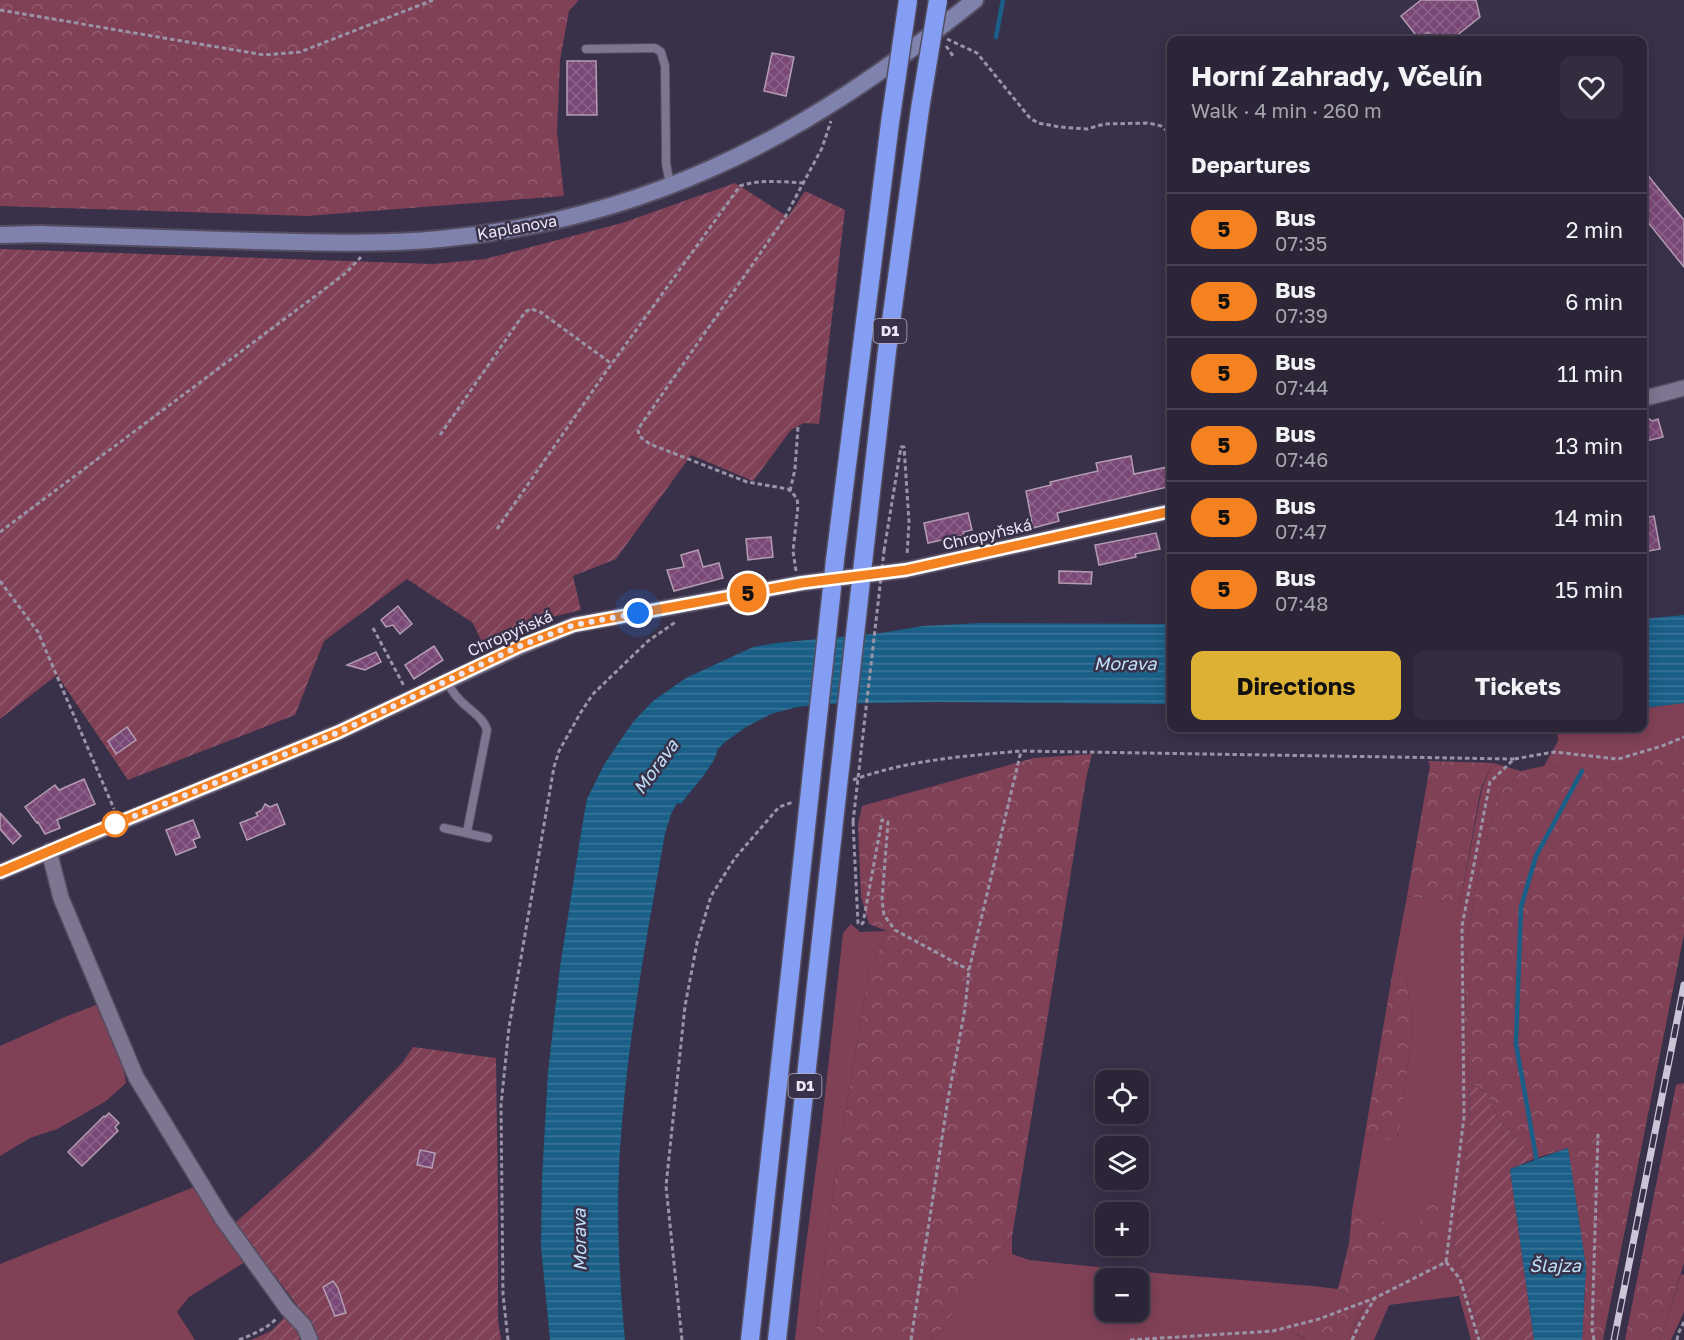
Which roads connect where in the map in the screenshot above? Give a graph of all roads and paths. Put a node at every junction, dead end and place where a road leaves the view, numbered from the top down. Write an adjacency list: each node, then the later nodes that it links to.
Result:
1 (433, 0): 5 (path)
2 (908, 0): 51 (highway, D1, bridge)
3 (938, 0): 52 (highway, D1, bridge)
4 (975, 0): 8 (main road, Kaplanova)
5 (0, 10)
6 (944, 38): 9 (path)
7 (586, 49): 11 (lane)
8 (830, 105): 10 (path); 11 (main road, Kaplanova)
9 (1167, 131)
10 (804, 183): 14 (path); 19 (path)
11 (670, 186): 13 (main road, Kaplanova)
12 (0, 235): 13 (main road, Kaplanova)
13 (369, 243): 22 (path)
14 (612, 364): 18 (path); 21 (path)
15 (1684, 388): 16 (street)
16 (1647, 398)
17 (798, 427): 19 (path)
18 (440, 435)
19 (790, 491): 25 (path)
20 (1167, 512): 23 (street, Chropyňská)
21 (497, 529)
22 (0, 532)
23 (906, 570): 25 (street, Chropyňská); 41 (path, bridge)
24 (0, 581): 35 (path)
25 (802, 583): 26 (street, Chropyňská)
26 (703, 602): 28 (street, Chropyňská); 49 (path)
27 (373, 628): 29 (path)
28 (447, 681): 29 (street, Chropyňská); 37 (lane)
29 (411, 698): 35 (street, Chropyňská)
30 (1684, 737): 32 (path)
31 (1021, 751): 32 (path); 33 (path); 41 (path)
32 (1514, 759): 43 (path)
33 (844, 783)
34 (801, 799): 50 (path)
35 (120, 822): 39 (street, Chropyňská)
36 (444, 828): 37 (lane)
37 (467, 832): 38 (lane)
38 (488, 838)
39 (49, 851): 40 (street, Chropyňská); 45 (street)
40 (0, 872)
41 (969, 969): 53 (path)
42 (1598, 1134): 57 (path)
43 (1446, 1262): 44 (path); 56 (path)
44 (1375, 1298): 54 (path); 55 (path)
45 (286, 1308): 47 (path); 48 (street)
46 (1684, 1322): 58 (path)
47 (239, 1340)
48 (310, 1340)
49 (508, 1340)
50 (681, 1340)
51 (750, 1340)
52 (777, 1340)
53 (911, 1340)
54 (1130, 1340)
55 (1352, 1340)
56 (1479, 1340)
57 (1594, 1340)
58 (1677, 1340)

